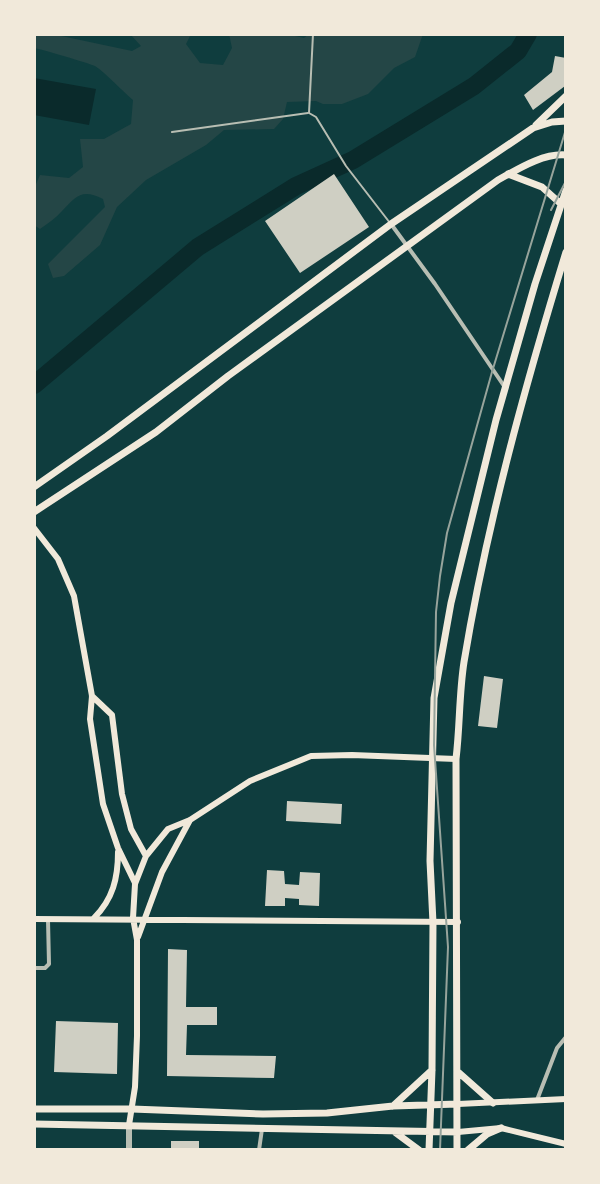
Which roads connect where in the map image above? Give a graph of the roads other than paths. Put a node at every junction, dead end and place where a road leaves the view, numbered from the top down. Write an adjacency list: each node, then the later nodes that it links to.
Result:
1 (313, 34): 3 (lane)
2 (566, 96): 5 (main road)
3 (309, 113): 6 (lane); 11 (lane)
4 (566, 121): 5 (main road)
5 (533, 128): 11 (main road)
6 (172, 132)
7 (566, 155): 8 (main road)
8 (508, 174): 10 (main road); 12 (main road)
9 (566, 190): 10 (main road)
10 (561, 204): 14 (main road)
11 (391, 224): 12 (street); 15 (main road)
12 (407, 246): 14 (street); 16 (main road)
13 (566, 252): 20 (main road)
14 (505, 388): 19 (main road)
15 (34, 487)
16 (34, 512)
17 (34, 528): 18 (main road)
18 (92, 696): 22 (main road); 23 (main road)
19 (432, 759): 20 (main road); 21 (main road); 31 (main road)
20 (456, 759): 30 (main road)
21 (190, 820): 23 (main road); 28 (main road)
22 (118, 848): 24 (main road); 27 (main road)
23 (146, 856): 24 (main road)
24 (135, 884): 25 (main road)
25 (133, 918): 27 (main road); 28 (main road); 32 (main road)
26 (34, 919): 29 (main road)
27 (94, 919): 29 (main road)
28 (145, 919): 31 (main road); 32 (main road)
29 (48, 920): 33 (street)
30 (458, 922): 31 (main road); 36 (main road)
31 (433, 923): 35 (main road)
32 (137, 940): 46 (main road)
33 (34, 968)
34 (566, 1037): 40 (street)
35 (432, 1070): 43 (main road); 44 (main road)
36 (457, 1071): 41 (main road); 42 (main road)
37 (566, 1092): 39 (main road)
38 (566, 1099): 39 (main road)
39 (552, 1100): 40 (main road)
40 (536, 1101): 41 (main road)
41 (493, 1103): 42 (main road)
42 (458, 1104): 43 (main road); 52 (main road)
43 (431, 1105): 44 (main road); 53 (main road)
44 (393, 1106): 46 (main road)
45 (34, 1109): 46 (main road)
46 (132, 1109): 48 (main road)
47 (34, 1124): 48 (main road)
48 (129, 1125): 49 (main road); 55 (street)
49 (262, 1127): 51 (main road); 56 (street)
50 (501, 1128): 52 (main road); 54 (main road); 60 (main road)
51 (394, 1132): 53 (main road); 57 (main road)
52 (458, 1132): 53 (main road); 59 (main road)
53 (429, 1133): 58 (main road)
54 (566, 1144)
55 (129, 1150)
56 (259, 1150)
57 (419, 1150)
58 (429, 1150)
59 (457, 1150)
60 (468, 1150)

